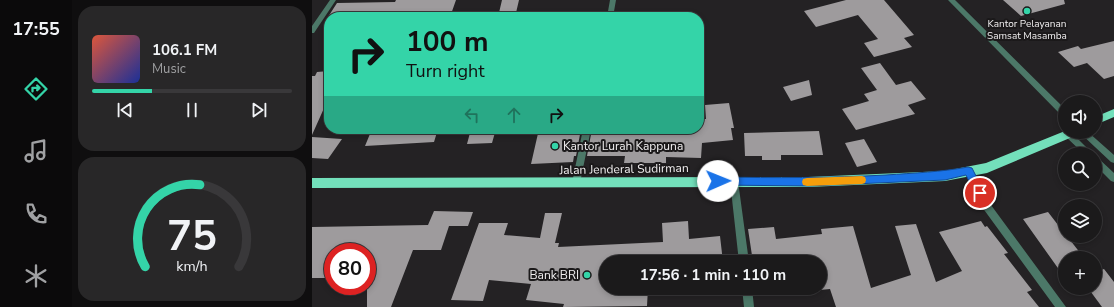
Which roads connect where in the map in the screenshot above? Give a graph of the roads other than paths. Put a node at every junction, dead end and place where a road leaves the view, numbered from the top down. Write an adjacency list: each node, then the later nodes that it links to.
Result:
1 (333, 0): 4 (street)
2 (613, 0): 5 (street)
3 (951, 0): 8 (street)
4 (325, 12)
5 (611, 12)
6 (324, 13): 7 (street)
7 (312, 31)
8 (1058, 107)
9 (1114, 113): 10 (highway)
10 (1102, 118)
11 (586, 134): 22 (street)
12 (1058, 138): 18 (highway, Jalan Jenderal Sudirman)
13 (1075, 139): 15 (street)
14 (1091, 139): 16 (street)
15 (1083, 147)
16 (1114, 160)
17 (1102, 167): 19 (street)
18 (968, 171): 20 (highway, Jalan Jenderal Sudirman); 26 (street)
19 (1114, 178)
20 (734, 181): 22 (highway, Jalan Jenderal Sudirman); 23 (street)
21 (312, 183): 22 (highway, Jalan Jenderal Sudirman)
22 (576, 183)
23 (743, 255)
24 (748, 295): 25 (street)
25 (749, 307)
26 (1061, 307)

